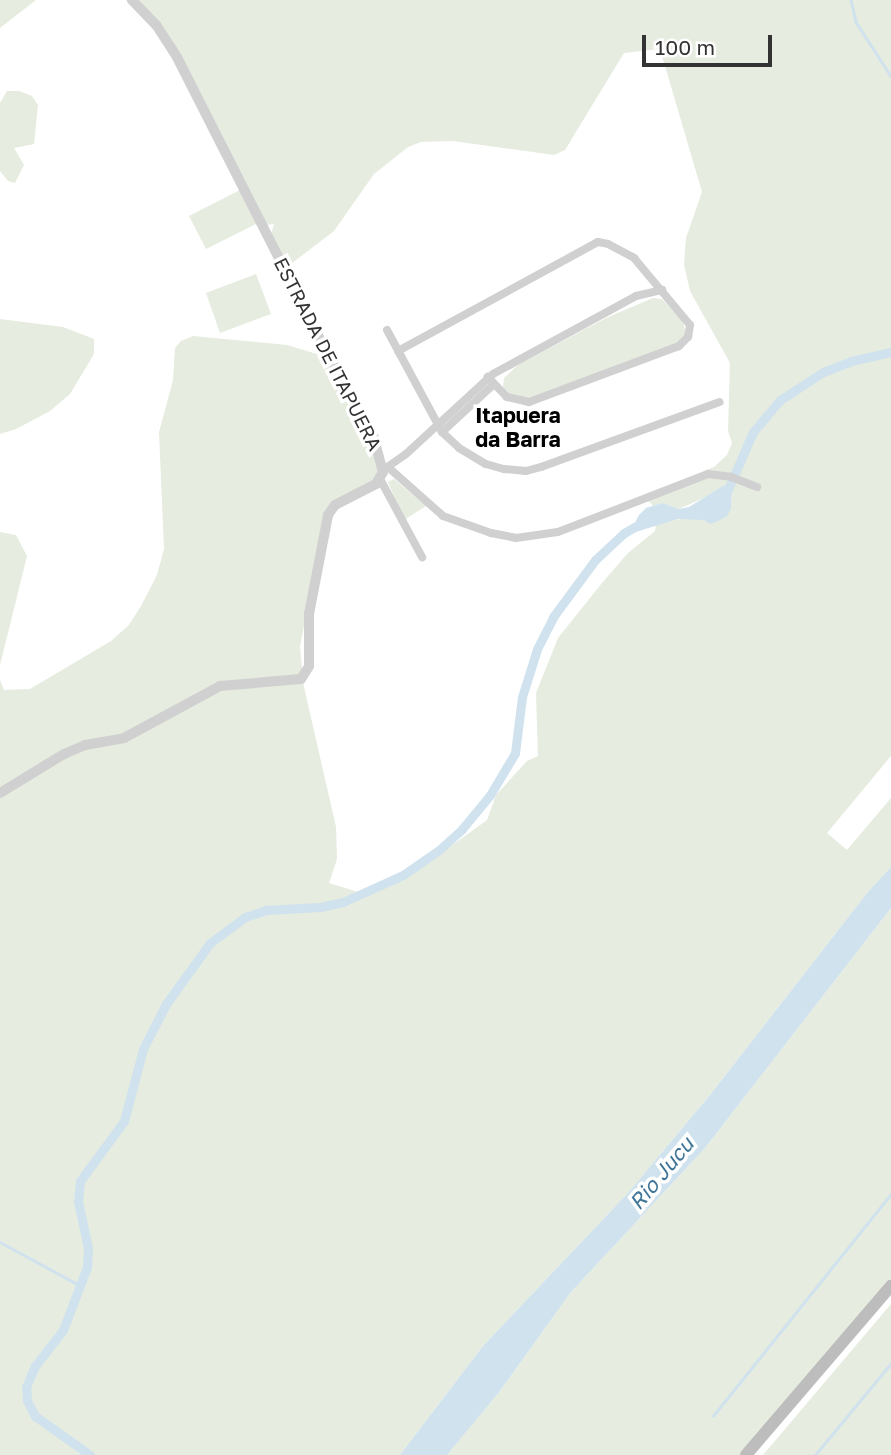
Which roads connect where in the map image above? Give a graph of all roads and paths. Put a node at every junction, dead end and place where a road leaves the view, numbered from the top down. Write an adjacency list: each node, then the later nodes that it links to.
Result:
1 (132, 0): 9 (street, ESTRADA DE ITAPUERA)
2 (662, 290): 4 (street); 5 (street); 5 (street)
3 (387, 330): 4 (street)
4 (398, 351): 7 (street)
5 (491, 381): 7 (street); 8 (street)
6 (720, 402): 8 (street)
7 (436, 424): 8 (street); 9 (street)
8 (442, 432)
9 (384, 472): 10 (street); 11 (street); 12 (street, ESTRADA DE ITAPUERA)
10 (758, 487)
11 (422, 557)
12 (0, 793)
13 (891, 1286): 14 (main road)
14 (746, 1455)

